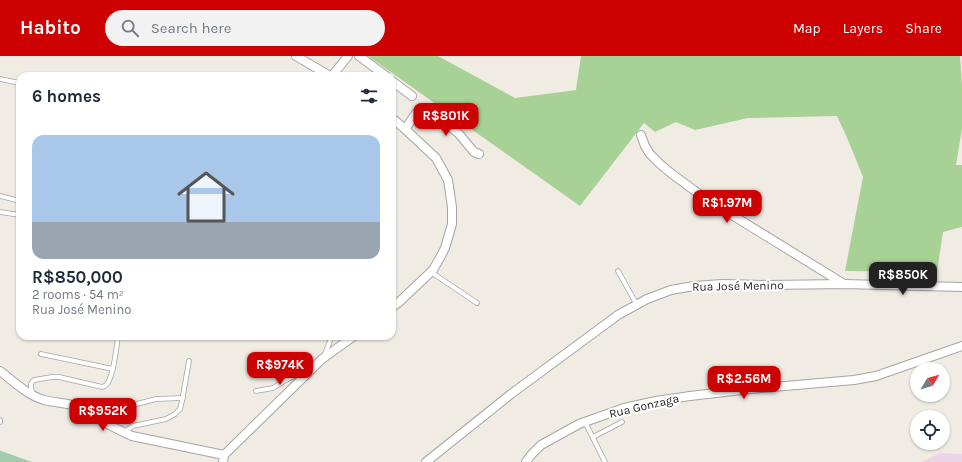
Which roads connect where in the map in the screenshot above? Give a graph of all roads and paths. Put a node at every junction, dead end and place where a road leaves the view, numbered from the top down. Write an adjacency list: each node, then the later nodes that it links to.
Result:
1 (296, 56): 4 (street)
2 (348, 56): 5 (street)
3 (359, 56): 6 (street)
4 (324, 72)
5 (334, 72)
6 (381, 72)
7 (0, 79): 8 (lane)
8 (16, 82)
9 (396, 84): 10 (street)
10 (412, 96)
11 (396, 121): 12 (street)
12 (405, 129): 14 (street); 20 (street)
13 (641, 135): 21 (street)
14 (479, 154)
15 (0, 196): 16 (lane)
16 (16, 200)
17 (0, 212): 18 (lane)
18 (16, 214)
19 (618, 271): 25 (lane)
20 (431, 272): 23 (lane); 24 (street)
21 (844, 284): 22 (street, Rua José Menino); 25 (street, Rua José Menino)
22 (962, 287)
23 (477, 303)
24 (396, 304)
25 (637, 305): 49 (street, Rua José Menino)
26 (117, 340): 34 (lane)
27 (330, 340): 31 (lane)
28 (348, 340): 31 (street)
29 (962, 346): 38 (street, Rua Gonzaga)
30 (42, 354): 34 (lane)
31 (322, 359): 33 (street)
32 (189, 361): 42 (lane)
33 (314, 367): 39 (lane); 48 (street)
34 (112, 369): 41 (lane)
35 (0, 371): 41 (street)
36 (770, 377): 38 (street)
37 (715, 383): 40 (street)
38 (770, 387): 40 (street, Rua Gonzaga)
39 (256, 391)
40 (717, 393): 44 (street, Rua Gonzaga)
41 (33, 395): 46 (street)
42 (183, 398): 43 (lane); 46 (lane)
43 (129, 406)
44 (585, 422): 47 (lane); 50 (street, Rua Gonzaga)
45 (622, 422): 47 (lane)
46 (124, 433): 48 (street)
47 (592, 437): 51 (lane)
48 (224, 458)
49 (426, 462)
50 (526, 462)
51 (605, 462)

